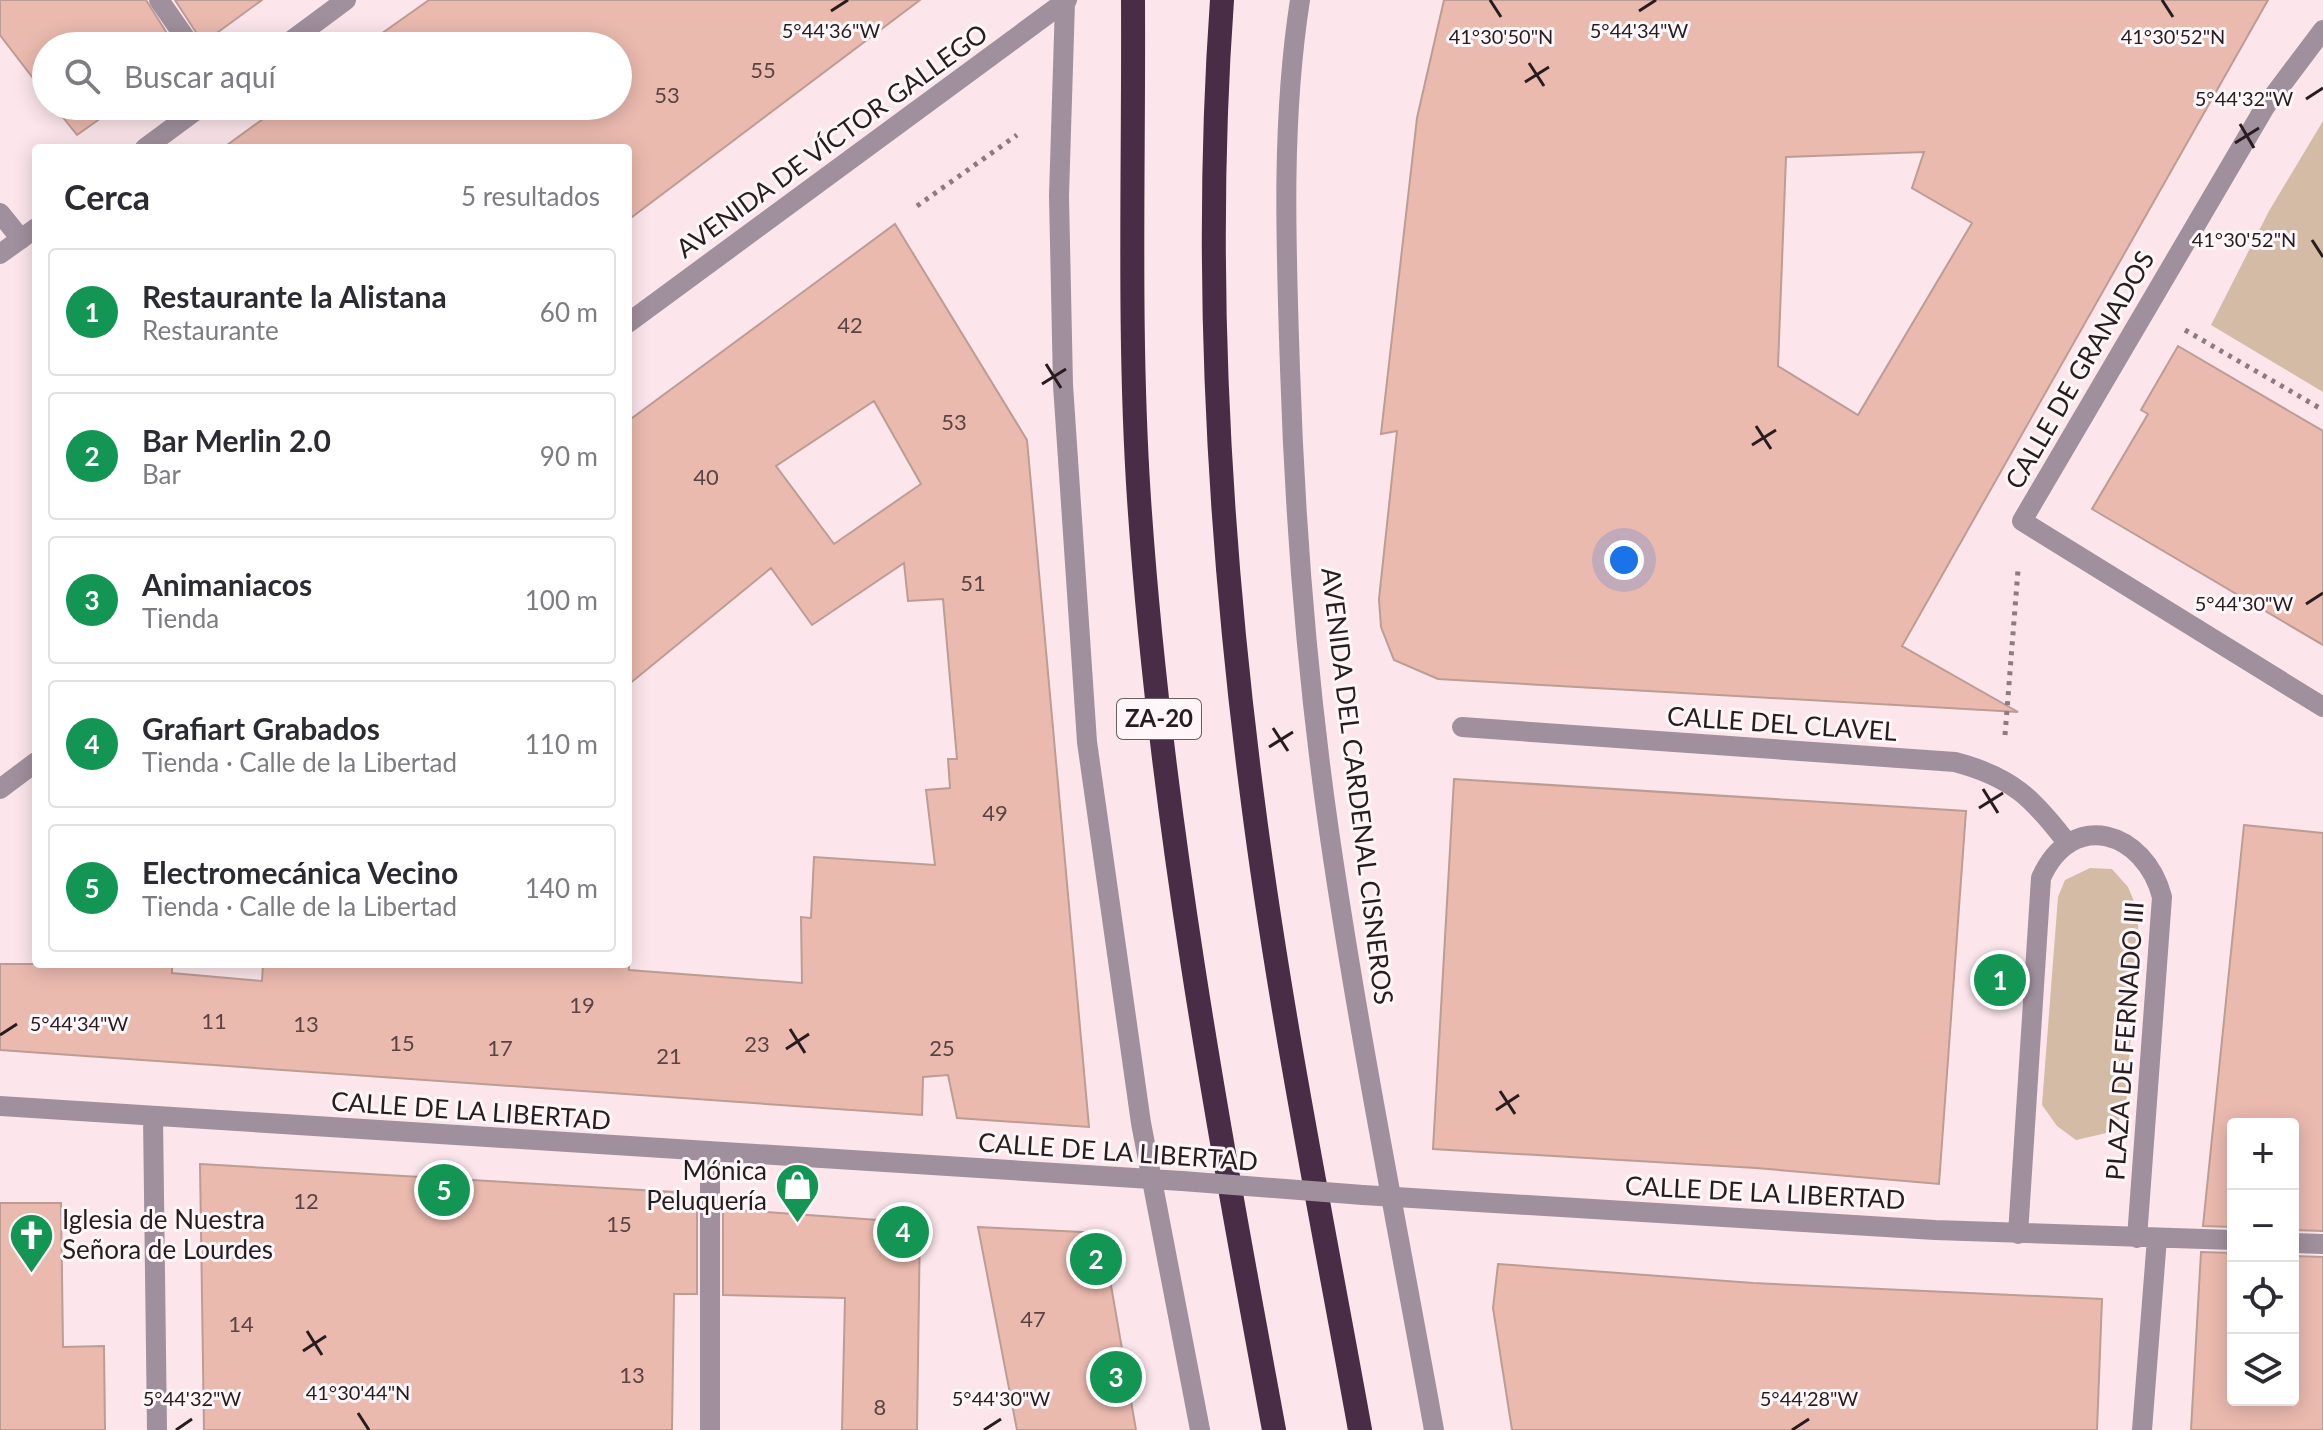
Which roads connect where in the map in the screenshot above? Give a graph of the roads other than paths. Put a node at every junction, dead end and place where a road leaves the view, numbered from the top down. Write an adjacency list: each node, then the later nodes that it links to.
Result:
1 (159, 0): 8 (street)
2 (346, 0): 9 (street)
3 (1133, 0): 34 (highway, ZA-20)
4 (1222, 0): 35 (highway)
5 (1300, 0): 25 (street, AVENIDA DEL CARDENAL CISNEROS)
6 (1066, 1): 15 (street, AVENIDA DE VÍCTOR GALLEGO); 24 (street)
7 (2323, 30): 16 (street, CALLE DE GRANADOS)
8 (181, 32)
9 (303, 32)
10 (183, 120): 11 (street)
11 (150, 144)
12 (0, 213): 13 (street)
13 (28, 233): 14 (street)
14 (0, 254)
15 (632, 320)
16 (2323, 707)
17 (1462, 727): 20 (street, CALLE DEL CLAVEL)
18 (32, 765): 19 (street)
19 (0, 789)
20 (2068, 844): 26 (street); 27 (street, PLAZA DE FERNADO III)
21 (0, 1106): 22 (street, CALLE DE LA LIBERTAD)
22 (153, 1116): 23 (street, CALLE DE LA LIBERTAD); 31 (street)
23 (710, 1153): 24 (street, CALLE DE LA LIBERTAD); 32 (street)
24 (1151, 1179): 25 (street, CALLE DE LA LIBERTAD, bridge); 33 (street)
25 (1391, 1196): 26 (street, CALLE DE LA LIBERTAD); 36 (street, AVENIDA DEL CARDENAL CISNEROS)
26 (2018, 1234): 27 (street, CALLE DE LA LIBERTAD)
27 (2147, 1238): 28 (street, CALLE DE LA LIBERTAD); 37 (street, PLAZA DE FERNADO III)
28 (2227, 1240)
29 (2299, 1243): 30 (street)
30 (2323, 1244)
31 (157, 1430)
32 (710, 1430)
33 (1200, 1430)
34 (1274, 1430)
35 (1360, 1430)
36 (1434, 1430)
37 (2142, 1430)

